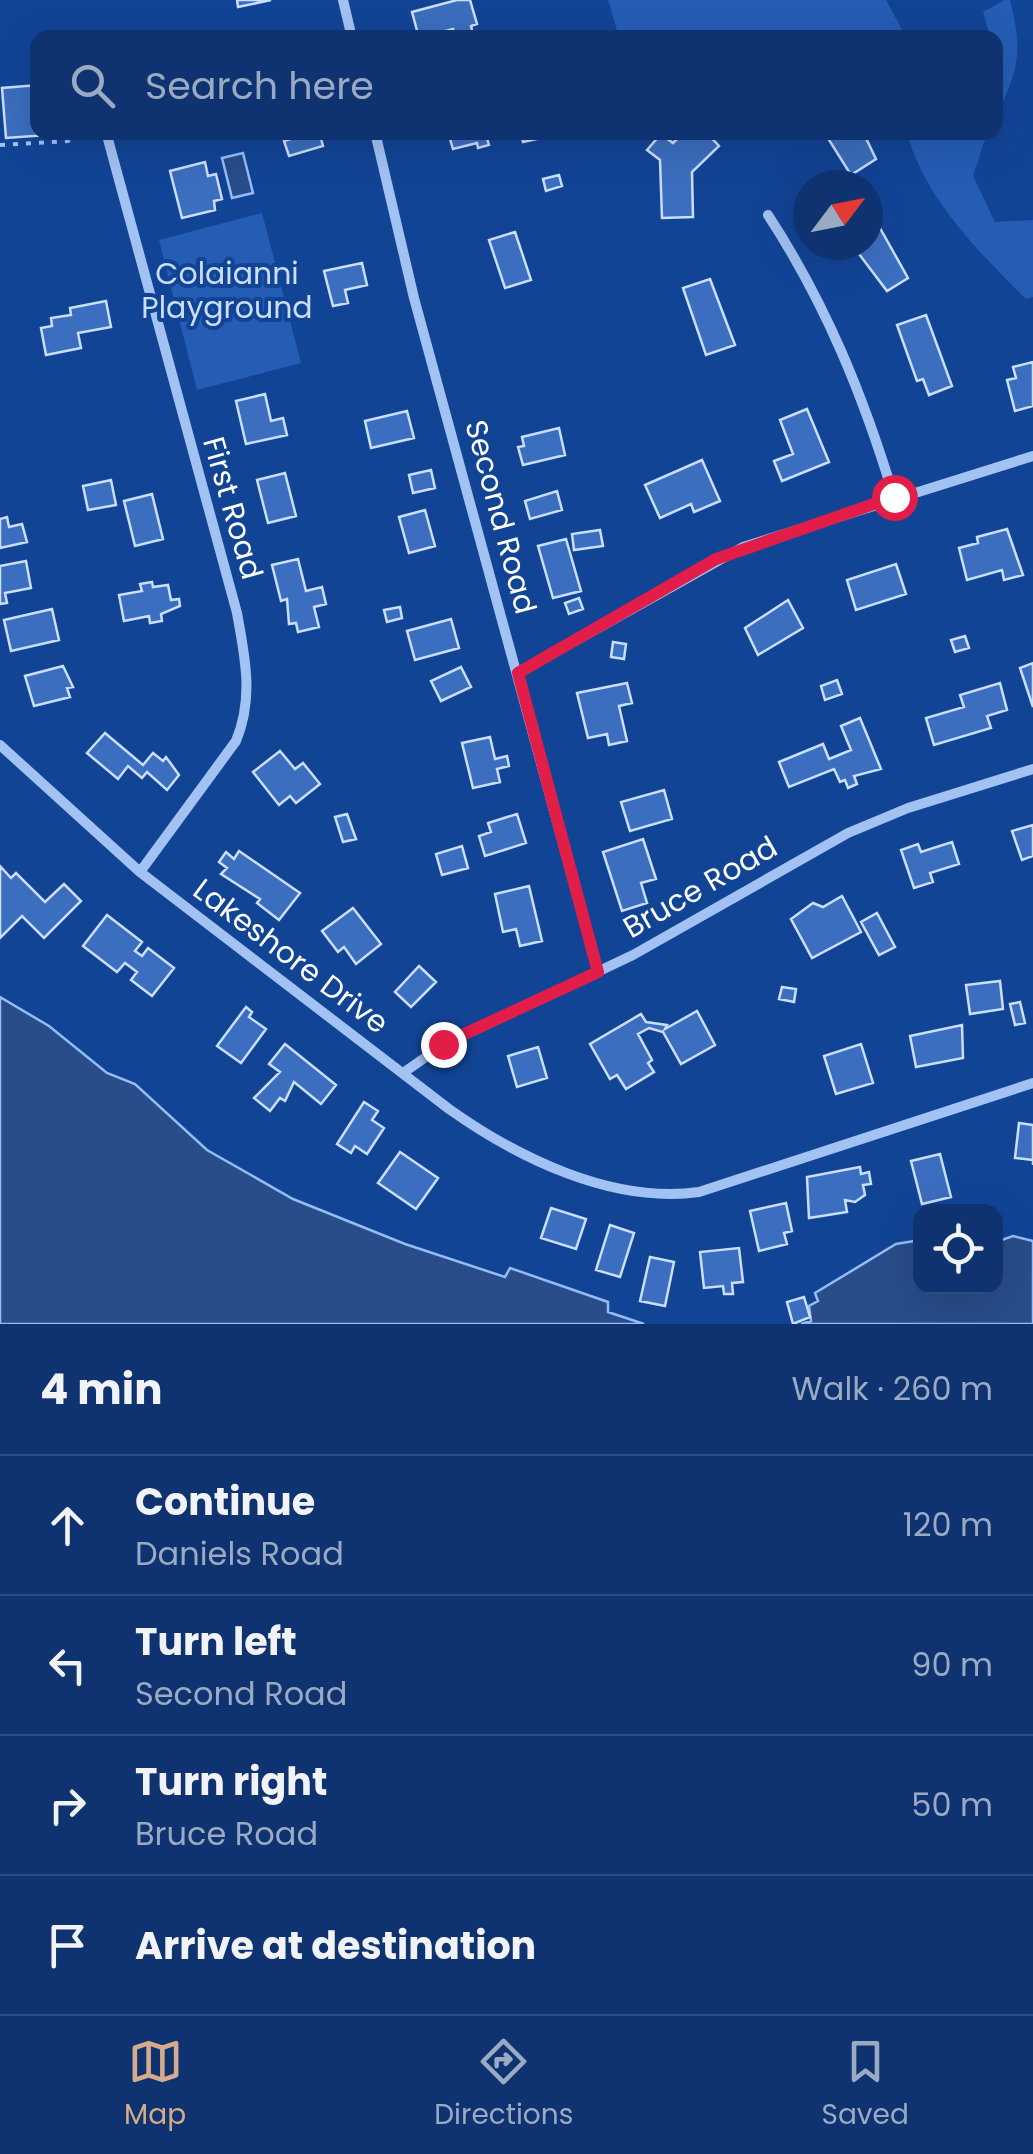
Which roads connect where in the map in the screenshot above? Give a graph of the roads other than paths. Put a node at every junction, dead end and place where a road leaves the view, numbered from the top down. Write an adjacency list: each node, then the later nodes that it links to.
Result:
1 (343, 0): 2 (street)
2 (350, 30)
3 (108, 140): 11 (street, First Road)
4 (377, 140): 8 (street, Second Road)
5 (768, 215): 7 (street)
6 (1033, 456): 7 (street)
7 (894, 497): 8 (street)
8 (518, 673): 12 (street, Second Road)
9 (0, 745): 11 (street, Lakeshore Drive)
10 (1033, 769): 12 (street, Bruce Road)
11 (140, 872): 13 (street, Lakeshore Drive)
12 (598, 972): 13 (street, Bruce Road)
13 (403, 1072): 14 (street, Lakeshore Drive)
14 (1033, 1083)

